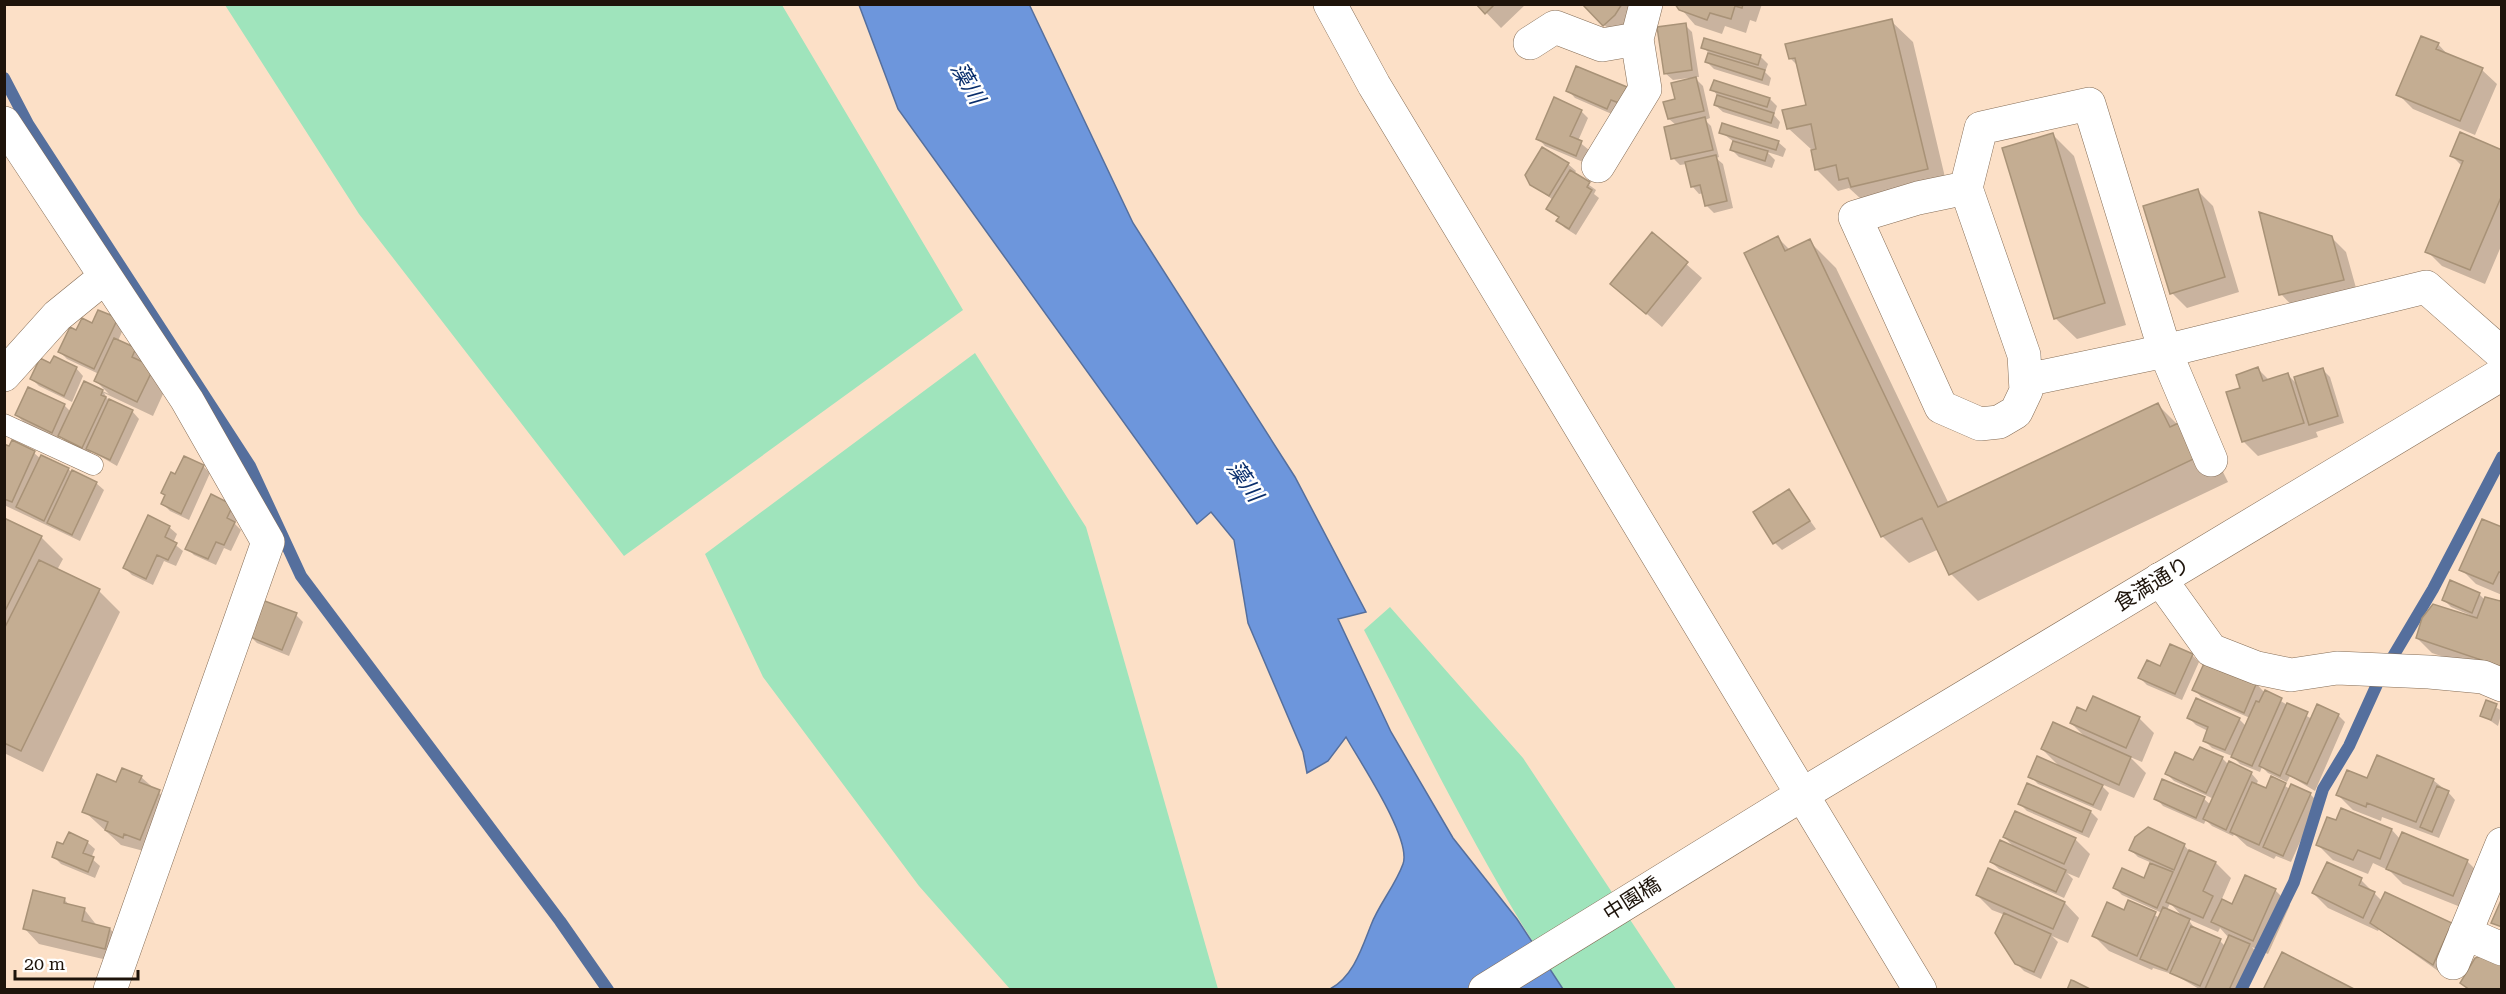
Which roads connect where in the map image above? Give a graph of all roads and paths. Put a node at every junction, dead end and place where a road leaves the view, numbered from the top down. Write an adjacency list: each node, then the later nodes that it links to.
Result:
1 (1330, 4): 19 (street)
2 (1646, 4): 4 (street)
3 (1543, 25): 4 (street)
4 (1636, 39): 6 (street)
5 (7, 135): 8 (street)
6 (1598, 166)
7 (1966, 188): 9 (street); 13 (street); 13 (street)
8 (105, 277): 12 (street); 22 (street)
9 (2165, 351): 10 (street); 13 (street); 15 (street)
10 (2502, 354)
11 (2502, 374): 17 (street, 食満通り)
12 (4, 375)
13 (2025, 380)
14 (4, 424): 16 (lane)
15 (2211, 460)
16 (93, 465)
17 (2160, 579): 18 (street); 19 (street, 食満通り)
18 (2502, 685)
19 (1791, 801): 23 (street, 中園橋); 24 (street)
20 (2502, 844): 21 (street)
21 (2502, 949)
22 (110, 990)
23 (1485, 990)
24 (1920, 990)

